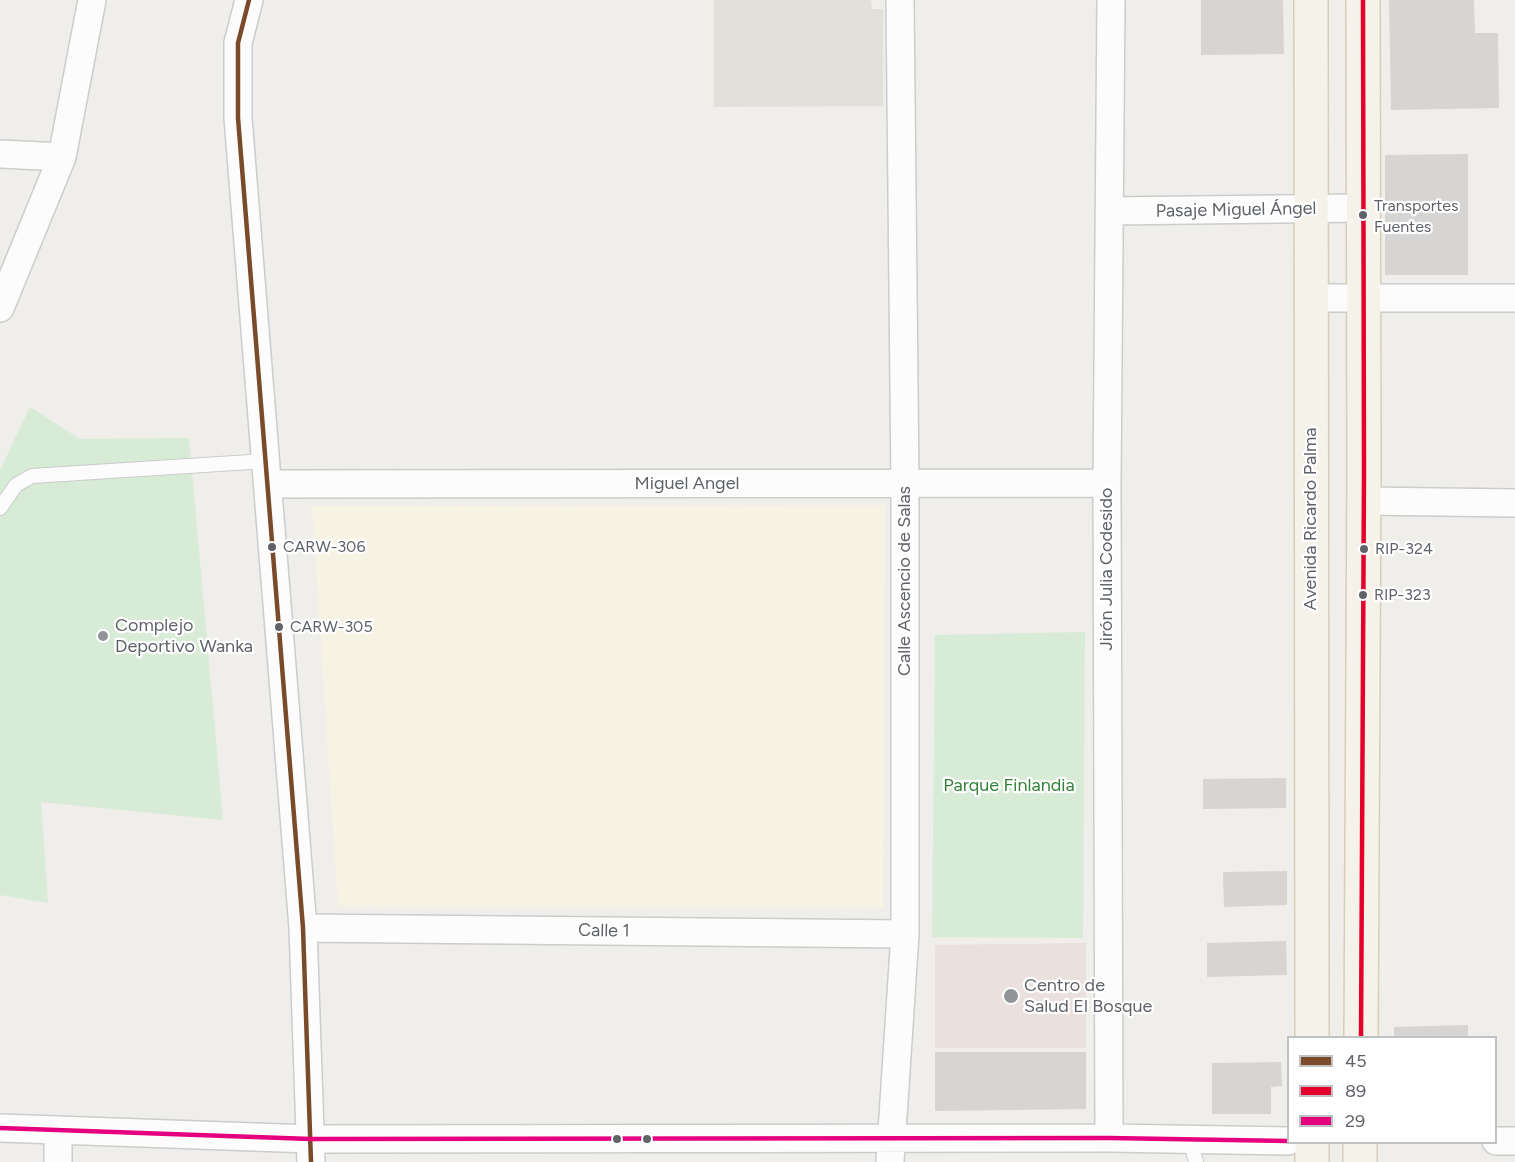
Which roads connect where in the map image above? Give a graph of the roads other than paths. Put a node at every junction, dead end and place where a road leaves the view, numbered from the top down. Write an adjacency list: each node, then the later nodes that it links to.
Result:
1 (92, 0): 8 (street)
2 (249, 0): 16 (street)
3 (900, 0): 18 (street, Calle Ascencio de Salas)
4 (1111, 0): 11 (street, Jirón Julia Codesido)
5 (1311, 0): 10 (main road, Avenida Ricardo Palma)
6 (1363, 0): 9 (main road)
7 (0, 154): 8 (street)
8 (62, 158): 15 (street)
9 (1363, 208): 10 (street, Pasaje Miguel Ángel); 13 (main road)
10 (1310, 209): 11 (street, Pasaje Miguel Ángel); 12 (main road, Avenida Ricardo Palma)
11 (1110, 211): 17 (street, Jirón Julia Codesido)
12 (1311, 298): 13 (street); 24 (main road, Avenida Ricardo Palma)
13 (1364, 298): 14 (street); 19 (main road)
14 (1515, 298)
15 (0, 308)
16 (267, 472): 18 (street, Miguel Angel); 21 (lane); 22 (street)
17 (1107, 483): 18 (street, Miguel Angel); 28 (street, Jirón Julia Codesido)
18 (905, 484): 23 (street, Calle Ascencio de Salas)
19 (1364, 501): 20 (street); 25 (main road)
20 (1515, 503)
21 (0, 508)
22 (303, 928): 23 (street, Calle 1); 36 (street)
23 (905, 934): 34 (street, Calle Ascencio de Salas)
24 (1312, 1036)
25 (1361, 1036)
26 (0, 1128): 27 (street)
27 (58, 1130): 36 (street); 37 (street)
28 (1109, 1138): 34 (street); 35 (street)
29 (1287, 1141): 35 (street)
30 (1497, 1141): 31 (street)
31 (1515, 1141)
32 (1312, 1144): 38 (main road)
33 (1360, 1144): 39 (main road)
34 (890, 1150): 36 (street)
35 (1193, 1150)
36 (311, 1151)
37 (58, 1162)
38 (1312, 1162)
39 (1360, 1162)

